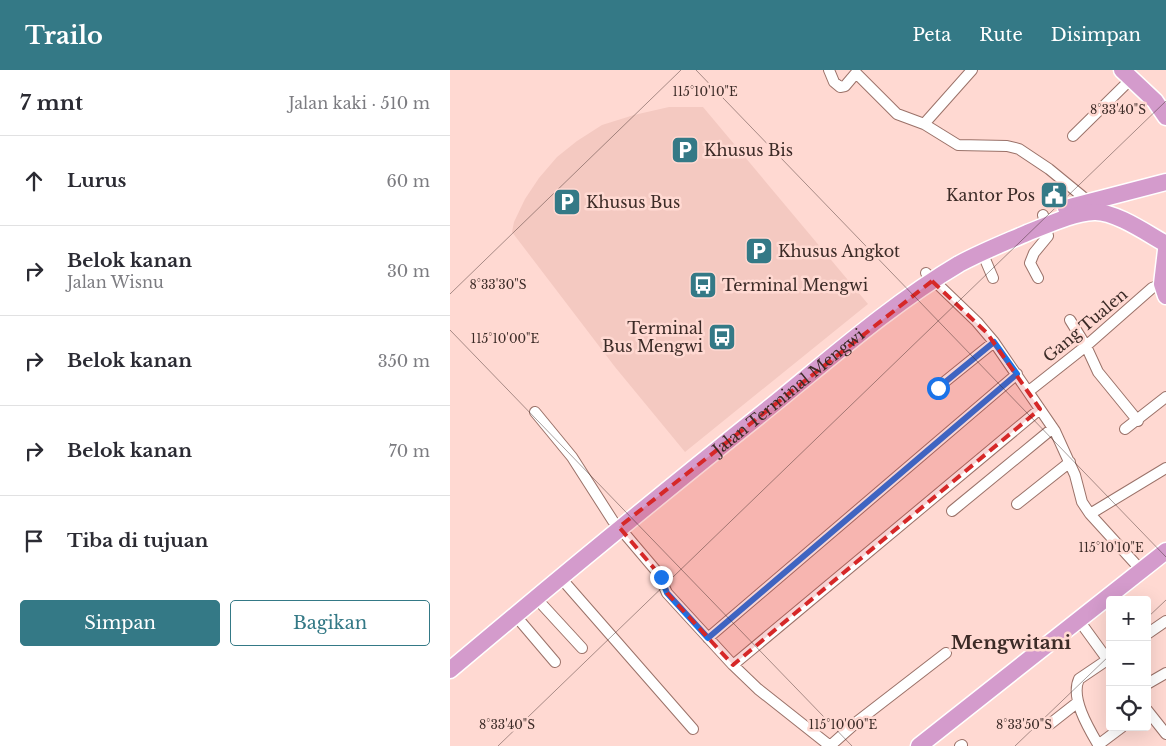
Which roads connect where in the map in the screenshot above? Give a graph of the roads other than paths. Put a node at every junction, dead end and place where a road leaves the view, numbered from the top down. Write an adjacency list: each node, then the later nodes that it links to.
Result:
1 (829, 70): 3 (street)
2 (972, 70): 7 (street)
3 (857, 72): 7 (street)
4 (1127, 74): 5 (highway); 8 (street)
5 (1160, 103): 6 (highway)
6 (1166, 116)
7 (924, 124): 10 (street)
8 (1073, 136)
9 (1166, 182): 10 (highway, Jalan Terminal Mengwi)
10 (1088, 202): 11 (highway, Jalan Terminal Mengwi)
11 (1045, 220): 12 (highway, Jalan Terminal Mengwi); 14 (highway, Jalan Terminal Mengwi); 15 (highway, Jalan Terminal Mengwi); 17 (street)
12 (1166, 244)
13 (1166, 250): 18 (highway)
14 (982, 252): 15 (highway, Jalan Terminal Mengwi); 16 (street)
15 (929, 277): 20 (street); 36 (highway, Jalan Terminal Mengwi)
16 (992, 278)
17 (1038, 278)
18 (1164, 290): 21 (street, Gang Tualen)
19 (1070, 320): 21 (street)
20 (994, 342): 22 (street); 23 (street)
21 (1086, 346): 24 (street, Gang Tualen); 28 (street)
22 (1017, 374): 24 (street); 45 (street)
23 (938, 388)
24 (1029, 391): 26 (street)
25 (1166, 397): 28 (street)
26 (1040, 409): 29 (street); 52 (street)
27 (535, 412): 36 (street)
28 (1138, 421): 30 (street)
29 (1053, 428): 31 (street); 34 (street)
30 (1125, 429)
31 (1070, 462): 33 (street); 35 (street)
32 (1166, 468): 35 (street)
33 (1017, 504)
34 (952, 511)
35 (1090, 514): 38 (street)
36 (616, 524): 39 (highway, Jalan Terminal Mengwi); 45 (street); 49 (highway, Jalan Terminal Mengwi)
37 (1166, 551): 38 (highway)
38 (1141, 570): 42 (highway)
39 (560, 577): 40 (highway, Jalan Terminal Mengwi); 59 (street)
40 (536, 598): 41 (highway, Jalan Terminal Mengwi); 46 (street)
41 (515, 615): 50 (street); 53 (highway, Jalan Terminal Mengwi)
42 (1078, 619): 48 (street); 64 (highway)
43 (1166, 621): 44 (street)
44 (1151, 631)
45 (708, 638): 52 (street)
46 (582, 648)
47 (946, 654): 63 (street)
48 (1106, 657)
49 (450, 658)
50 (555, 662)
51 (1106, 663): 56 (street)
52 (733, 665): 63 (street)
53 (450, 670)
54 (1166, 672): 55 (street)
55 (1151, 681)
56 (1078, 702): 58 (street); 62 (street)
57 (1151, 715): 61 (street)
58 (1050, 724)
59 (693, 729)
60 (1116, 731): 62 (street)
61 (1166, 734)
62 (1096, 745)
63 (830, 746)
64 (919, 746)

